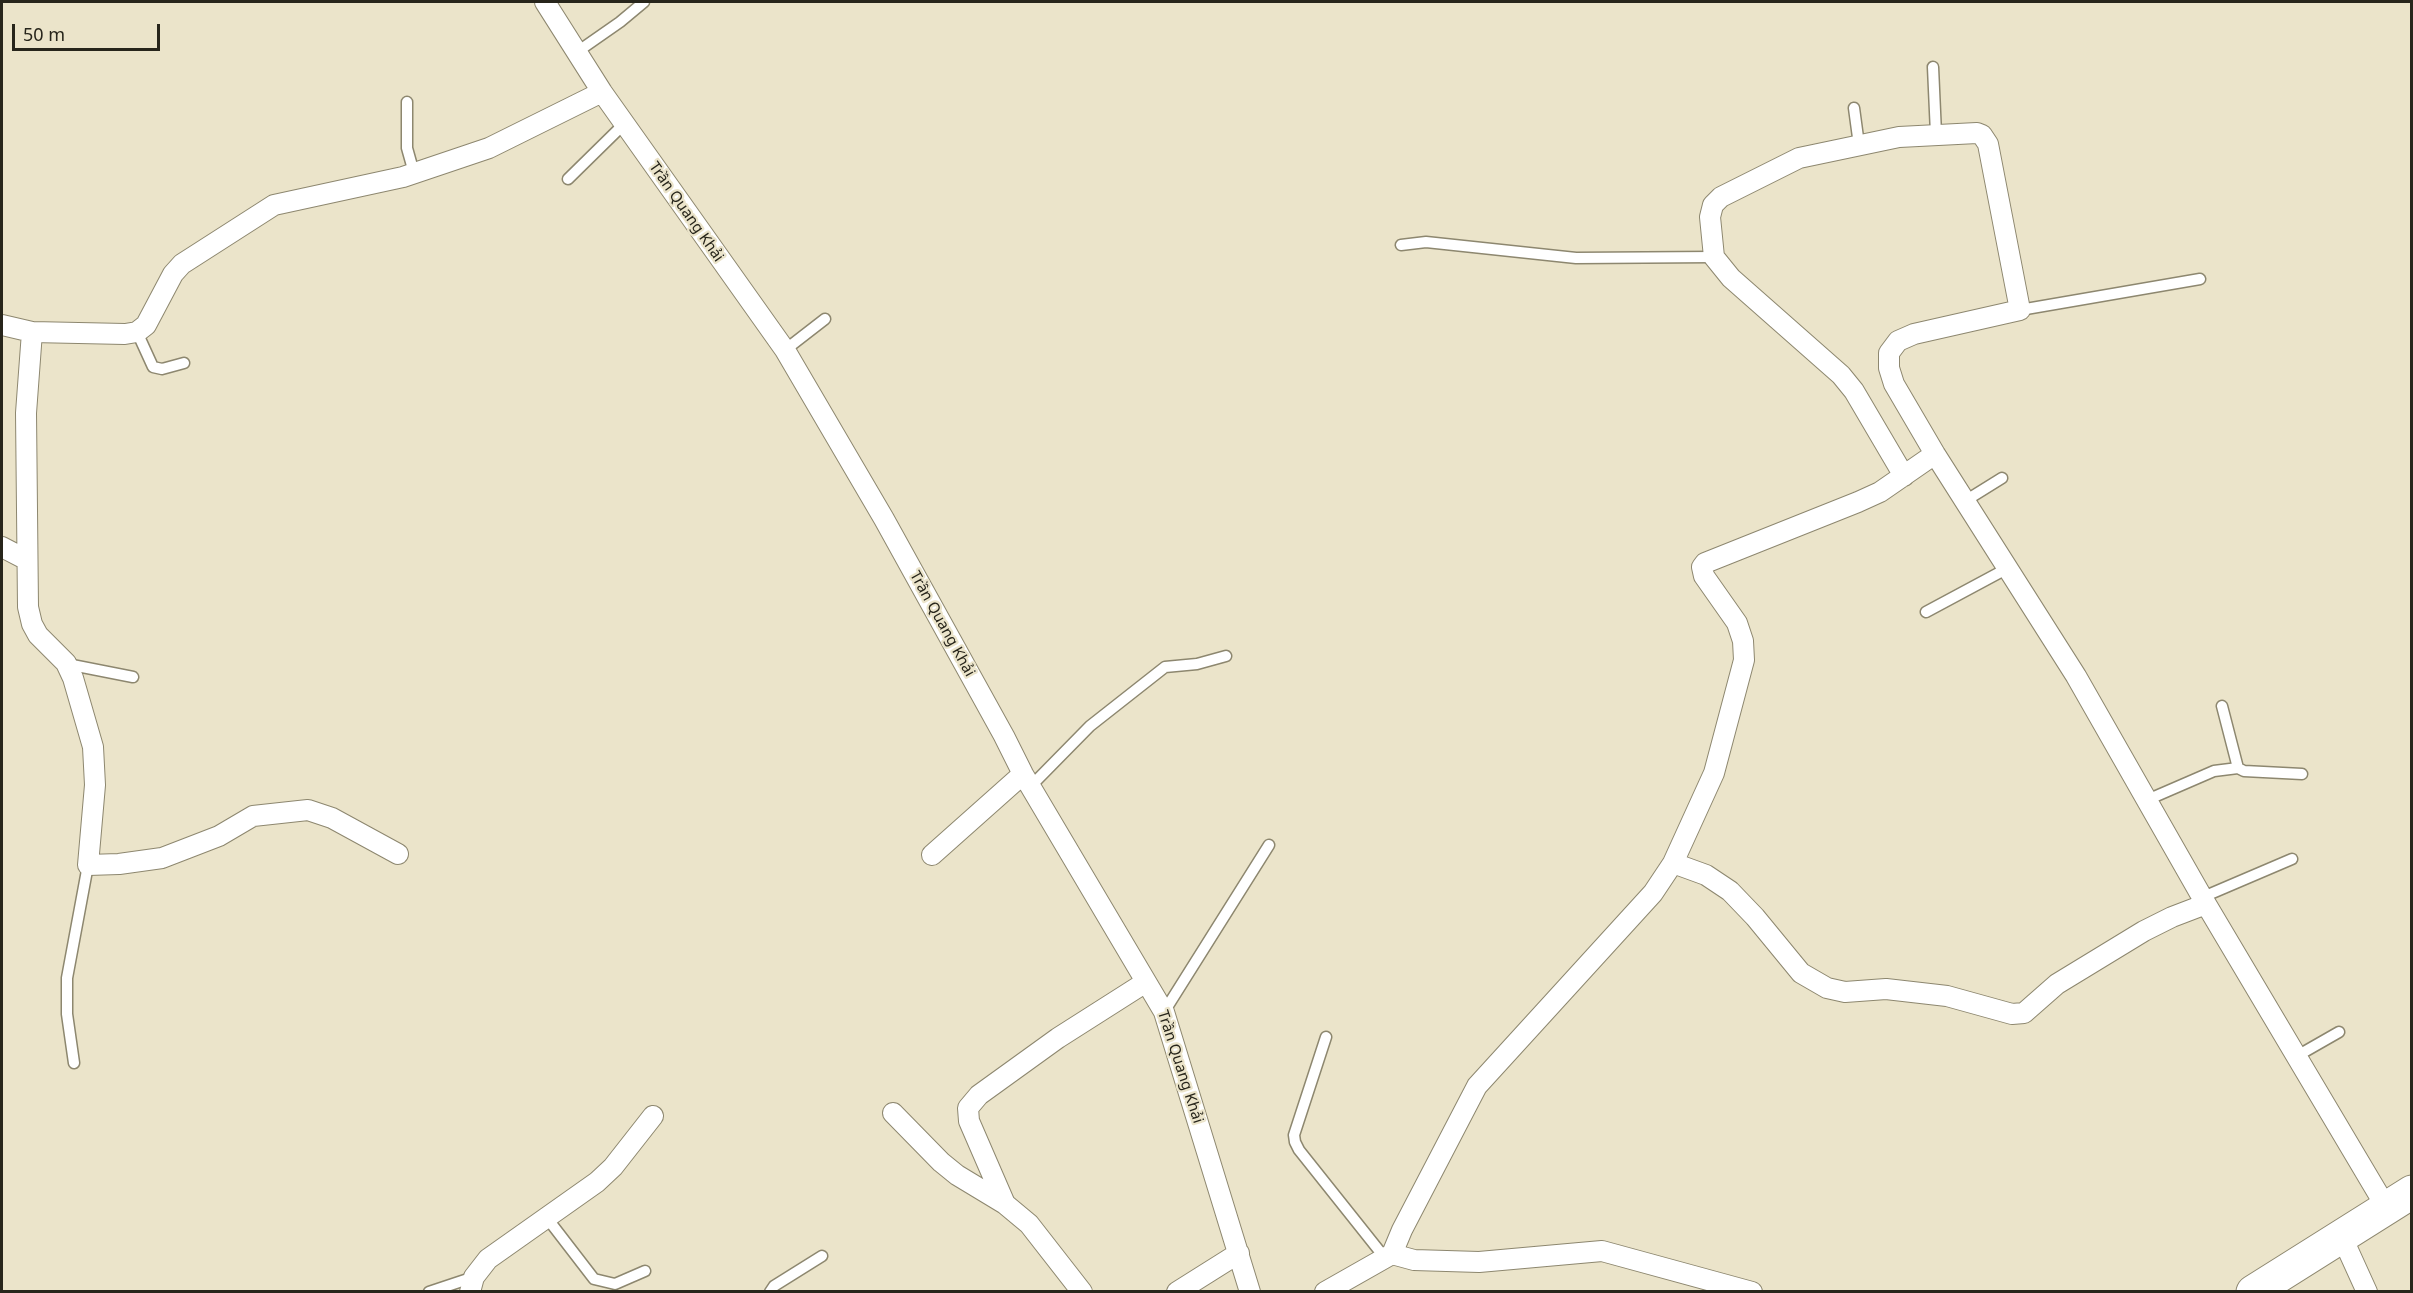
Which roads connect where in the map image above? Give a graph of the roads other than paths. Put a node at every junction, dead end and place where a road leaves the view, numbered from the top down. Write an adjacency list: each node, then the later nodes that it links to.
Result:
1 (545, 2): 3 (street, Trần Quang Khải)
2 (644, 2): 3 (lane)
3 (577, 52): 5 (street, Trần Quang Khải)
4 (1933, 67): 9 (lane)
5 (602, 92): 8 (street, Trần Quang Khải); 11 (street)
6 (407, 102): 11 (lane)
7 (1854, 108): 10 (lane)
8 (624, 124): 12 (lane); 21 (street, Trần Quang Khải)
9 (1936, 134): 10 (street); 16 (street)
10 (1859, 145): 14 (street)
11 (414, 173): 20 (street)
12 (568, 179)
13 (1401, 245): 14 (lane)
14 (1714, 257): 24 (street)
15 (2200, 279): 16 (lane)
16 (2020, 310): 23 (street)
17 (825, 319): 21 (lane)
18 (2, 325): 19 (street)
19 (32, 332): 20 (street); 28 (street)
20 (137, 332): 22 (lane)
21 (785, 350): 37 (street, Trần Quang Khải)
22 (184, 363)
23 (1935, 454): 24 (street); 26 (street)
24 (1904, 476): 43 (street)
25 (2002, 478): 26 (lane)
26 (1965, 501): 29 (street)
27 (2, 547): 28 (street)
28 (27, 560): 32 (street)
29 (2008, 568): 30 (lane); 38 (street)
30 (1926, 612)
31 (1226, 656): 37 (lane)
32 (66, 663): 33 (lane); 44 (street)
33 (133, 677)
34 (2222, 706): 35 (lane)
35 (2238, 768): 36 (lane); 38 (lane)
36 (2302, 774)
37 (1027, 780): 41 (street); 46 (street, Trần Quang Khải)
38 (2147, 800): 45 (street)
39 (1269, 844): 47 (lane)
40 (398, 854): 44 (street)
41 (932, 855)
42 (2292, 859): 45 (lane)
43 (1673, 863): 45 (street); 60 (street)
44 (88, 864): 51 (lane)
45 (2204, 901): 50 (street)
46 (1146, 982): 47 (street, Trần Quang Khải); 55 (street)
47 (1164, 1012): 58 (street, Trần Quang Khải)
48 (2338, 1032): 50 (lane)
49 (1326, 1037): 60 (lane)
50 (2297, 1056): 54 (street)
51 (74, 1063)
52 (893, 1113): 55 (street)
53 (653, 1116): 56 (street)
54 (2399, 1199): 57 (highway)
55 (1005, 1204): 65 (street)
56 (547, 1218): 61 (lane); 62 (street)
57 (2342, 1236): 70 (highway); 71 (street)
58 (1239, 1253): 66 (street); 67 (street, Trần Quang Khải)
59 (822, 1256): 64 (lane)
60 (1389, 1256): 68 (street); 69 (street)
61 (645, 1271)
62 (472, 1284): 63 (lane)
63 (429, 1292)
64 (770, 1292)
65 (1082, 1292)
66 (1177, 1292)
67 (1250, 1292)
68 (1325, 1292)
69 (1752, 1292)
70 (2253, 1292)
71 (2367, 1292)

